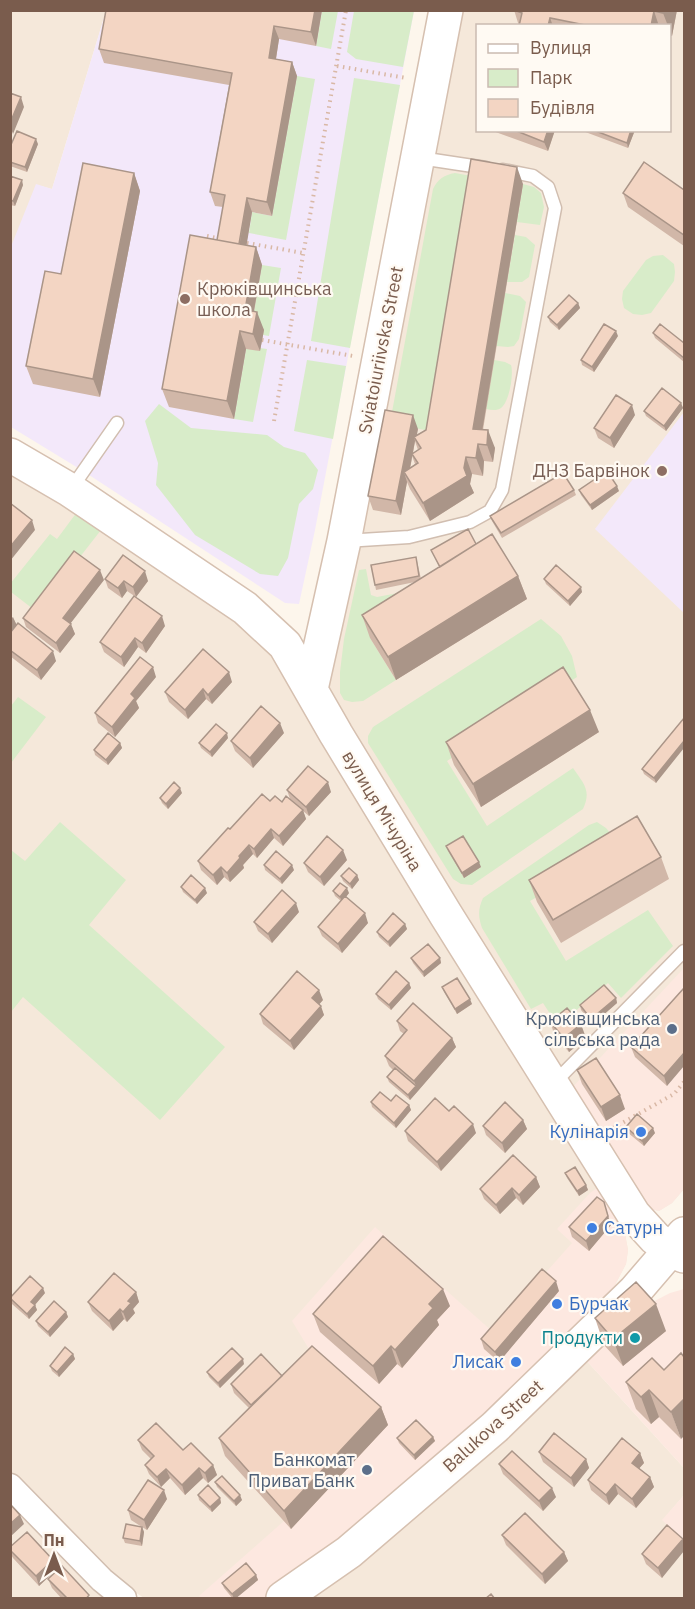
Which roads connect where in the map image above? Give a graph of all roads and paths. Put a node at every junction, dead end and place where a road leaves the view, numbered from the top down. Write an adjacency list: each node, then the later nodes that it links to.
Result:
1 (346, 10): 3 (path)
2 (446, 10): 5 (street, Sviatoiuriivska Street)
3 (337, 66): 4 (path); 9 (path)
4 (410, 79)
5 (418, 158): 17 (street, Sviatoiuriivska Street); 17 (lane)
6 (207, 236): 7 (path)
7 (225, 240)
8 (247, 243): 9 (path)
9 (303, 253): 11 (path)
10 (262, 340): 11 (path)
11 (287, 345): 12 (path); 13 (path)
12 (356, 357)
13 (274, 421)
14 (117, 423): 16 (lane)
15 (10, 455): 16 (street, вулиця Мічуріна)
16 (70, 490): 18 (street, вулиця Мічуріна)
17 (344, 541): 18 (street, Sviatoiuriivska Street)
18 (311, 689): 21 (street, вулиця Мічуріна)
19 (684, 951): 21 (lane)
20 (684, 1082): 22 (path)
21 (552, 1085): 23 (street, вулиця Мічуріна)
22 (605, 1132)
23 (680, 1247): 26 (street, Balukova Street)
24 (10, 1486): 25 (street)
25 (124, 1599)
26 (283, 1599)

